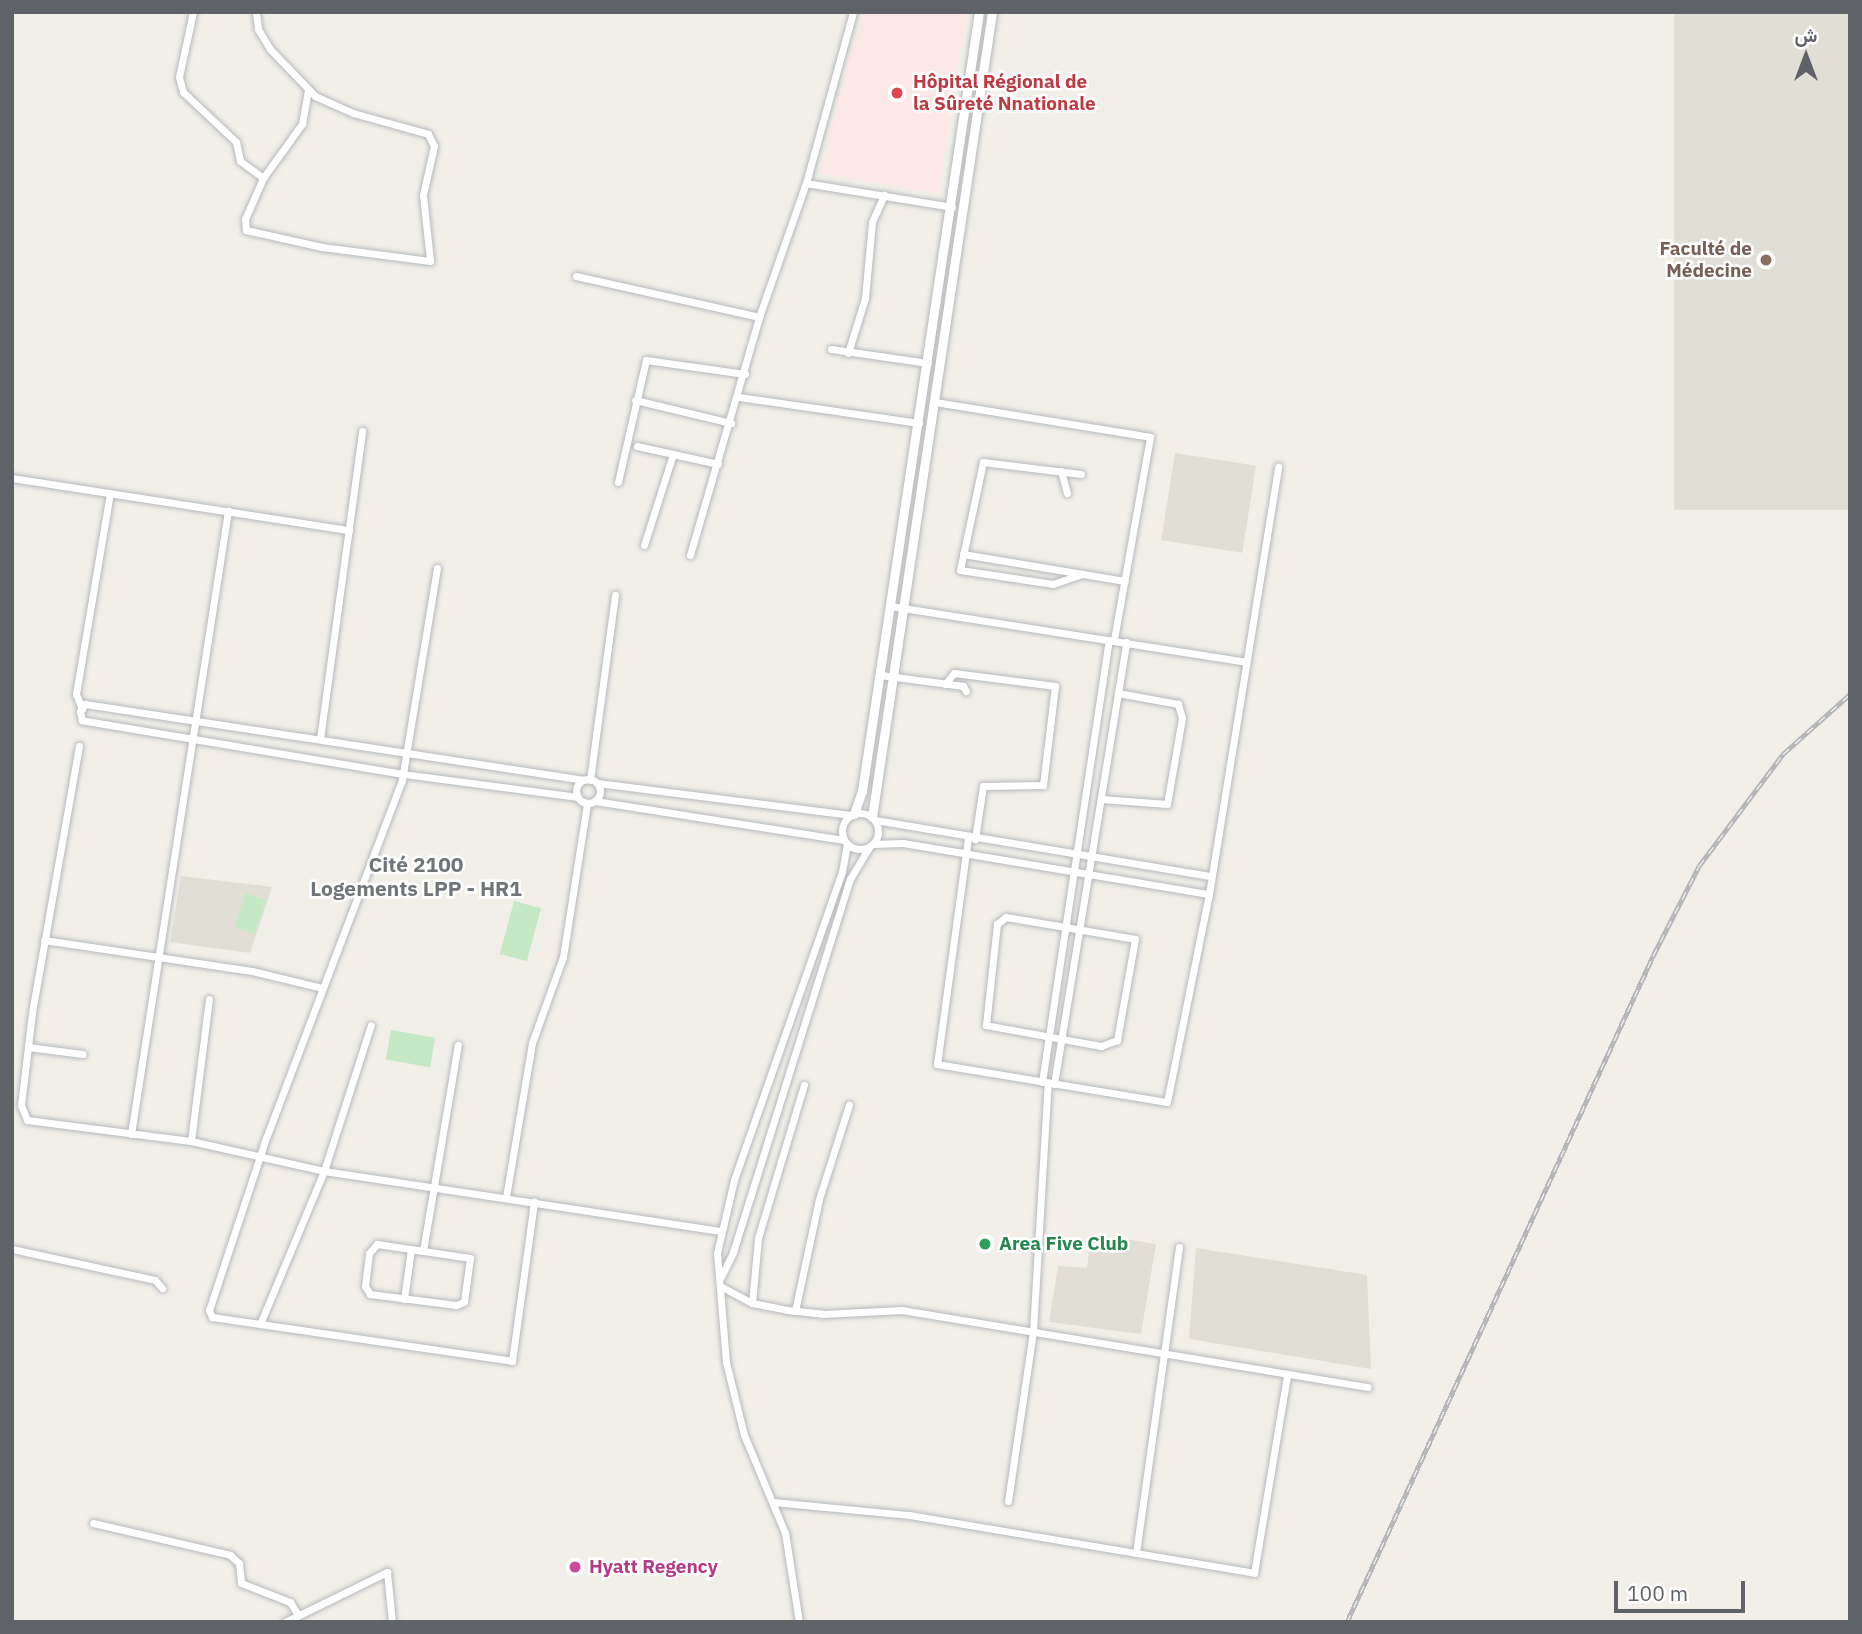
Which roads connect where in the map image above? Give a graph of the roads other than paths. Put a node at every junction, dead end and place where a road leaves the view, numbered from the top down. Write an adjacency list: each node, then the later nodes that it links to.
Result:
1 (192, 12): 9 (street)
2 (256, 12): 6 (street)
3 (853, 12): 10 (street)
4 (979, 12): 7 (street)
5 (992, 12): 8 (street)
6 (308, 90): 9 (street); 9 (street)
7 (963, 127): 8 (street); 12 (street)
8 (975, 129): 14 (street)
9 (263, 178)
10 (806, 183): 11 (street); 16 (street)
11 (884, 195): 12 (street); 18 (street)
12 (952, 207): 13 (street)
13 (949, 226): 14 (street); 19 (street)
14 (960, 228): 23 (street)
15 (576, 276): 16 (street)
16 (759, 317): 20 (street)
17 (831, 349): 18 (street)
18 (848, 352): 19 (street)
19 (928, 363): 25 (street)
20 (745, 374): 21 (street); 22 (street)
21 (739, 397): 24 (street); 25 (street)
22 (635, 400): 24 (street); 34 (street)
23 (935, 402): 44 (street); 47 (street)
24 (731, 423): 29 (street)
25 (919, 423): 46 (street)
26 (362, 431): 38 (street)
27 (637, 446): 28 (street)
28 (673, 454): 29 (street); 39 (street)
29 (718, 464): 41 (street)
30 (1278, 467): 50 (street)
31 (1060, 471): 32 (street); 36 (street); 40 (street)
32 (1081, 474)
33 (12, 478): 35 (street)
34 (618, 482)
35 (110, 493): 37 (street); 56 (street)
36 (1066, 493)
37 (228, 511): 38 (street); 57 (street)
38 (349, 530): 59 (street)
39 (644, 545)
40 (964, 554): 43 (street); 43 (street)
41 (690, 555)
42 (437, 568): 61 (street)
43 (1082, 574): 44 (street)
44 (1125, 581): 48 (street)
45 (615, 595): 63 (street)
46 (890, 606): 47 (street); 51 (street)
47 (904, 607): 48 (street); 52 (street)
48 (1112, 640): 49 (street); 73 (street)
49 (1126, 642): 50 (street); 55 (street)
50 (1246, 662): 77 (street)
51 (880, 675): 52 (street); 67 (street)
52 (894, 678): 53 (street); 68 (street)
53 (945, 684): 54 (street); 69 (street)
54 (967, 691)
55 (1118, 693): 65 (street); 65 (street)
56 (82, 709): 57 (street); 58 (street)
57 (196, 720): 58 (street); 59 (street)
58 (193, 739): 62 (street); 82 (street)
59 (320, 739): 61 (street)
60 (79, 746): 81 (street)
61 (407, 752): 62 (street); 63 (street)
62 (403, 774): 64 (street); 83 (street)
63 (590, 781): 64 (street); 66 (street); 67 (street)
64 (578, 797): 66 (street)
65 (1101, 799): 74 (street)
66 (591, 802): 70 (street); 99 (street)
67 (852, 815): 68 (street); 70 (street)
68 (874, 819): 69 (street); 71 (street)
69 (972, 838): 72 (street); 73 (street)
70 (845, 842): 71 (street); 101 (street)
71 (871, 846): 72 (street); 106 (street)
72 (965, 855): 75 (street); 91 (street)
73 (1076, 855): 74 (street); 75 (street)
74 (1092, 858): 76 (street); 77 (street)
75 (1073, 872): 76 (street); 79 (street)
76 (1089, 875): 78 (street); 80 (street)
77 (1211, 876): 78 (street)
78 (1209, 894): 91 (street)
79 (1065, 926): 80 (street); 86 (street); 86 (street)
80 (1080, 928): 87 (street); 87 (street)
81 (44, 940): 82 (street); 89 (street)
82 (160, 956): 83 (street); 94 (street)
83 (323, 988): 96 (street)
84 (209, 999): 95 (street)
85 (371, 1025): 97 (street)
86 (1048, 1037): 87 (street); 91 (street)
87 (1061, 1040): 91 (street)
88 (458, 1045): 98 (street)
89 (28, 1047): 90 (street); 94 (street)
90 (83, 1054)
91 (1048, 1083): 112 (street)
92 (804, 1085): 109 (street)
93 (849, 1105): 110 (street)
94 (131, 1134): 95 (street)
95 (191, 1141): 96 (street)
96 (260, 1158): 97 (street); 111 (street)
97 (324, 1171): 98 (street); 111 (street)
98 (433, 1187): 99 (street); 105 (street)
99 (506, 1197): 100 (street)
100 (534, 1202): 101 (street); 111 (street)
101 (720, 1231): 106 (street)
102 (1179, 1247): 113 (street)
103 (12, 1249): 107 (street)
104 (411, 1249): 105 (street); 108 (street); 108 (street)
105 (423, 1251): 108 (street)
106 (721, 1282): 109 (street); 117 (street)
107 (162, 1289)
108 (404, 1298)
109 (752, 1303): 110 (street)
110 (795, 1311): 112 (street)
111 (260, 1324)
112 (1033, 1331): 113 (street); 116 (street)
113 (1165, 1356): 114 (street); 119 (street)
114 (1287, 1375): 115 (street); 119 (street)
115 (1368, 1387)
116 (1008, 1501)
117 (774, 1502): 119 (street); 123 (street)
118 (93, 1523): 120 (street)
119 (1136, 1553)
120 (298, 1615): 121 (street); 122 (street)
121 (285, 1622)
122 (392, 1622)
123 (799, 1622)

